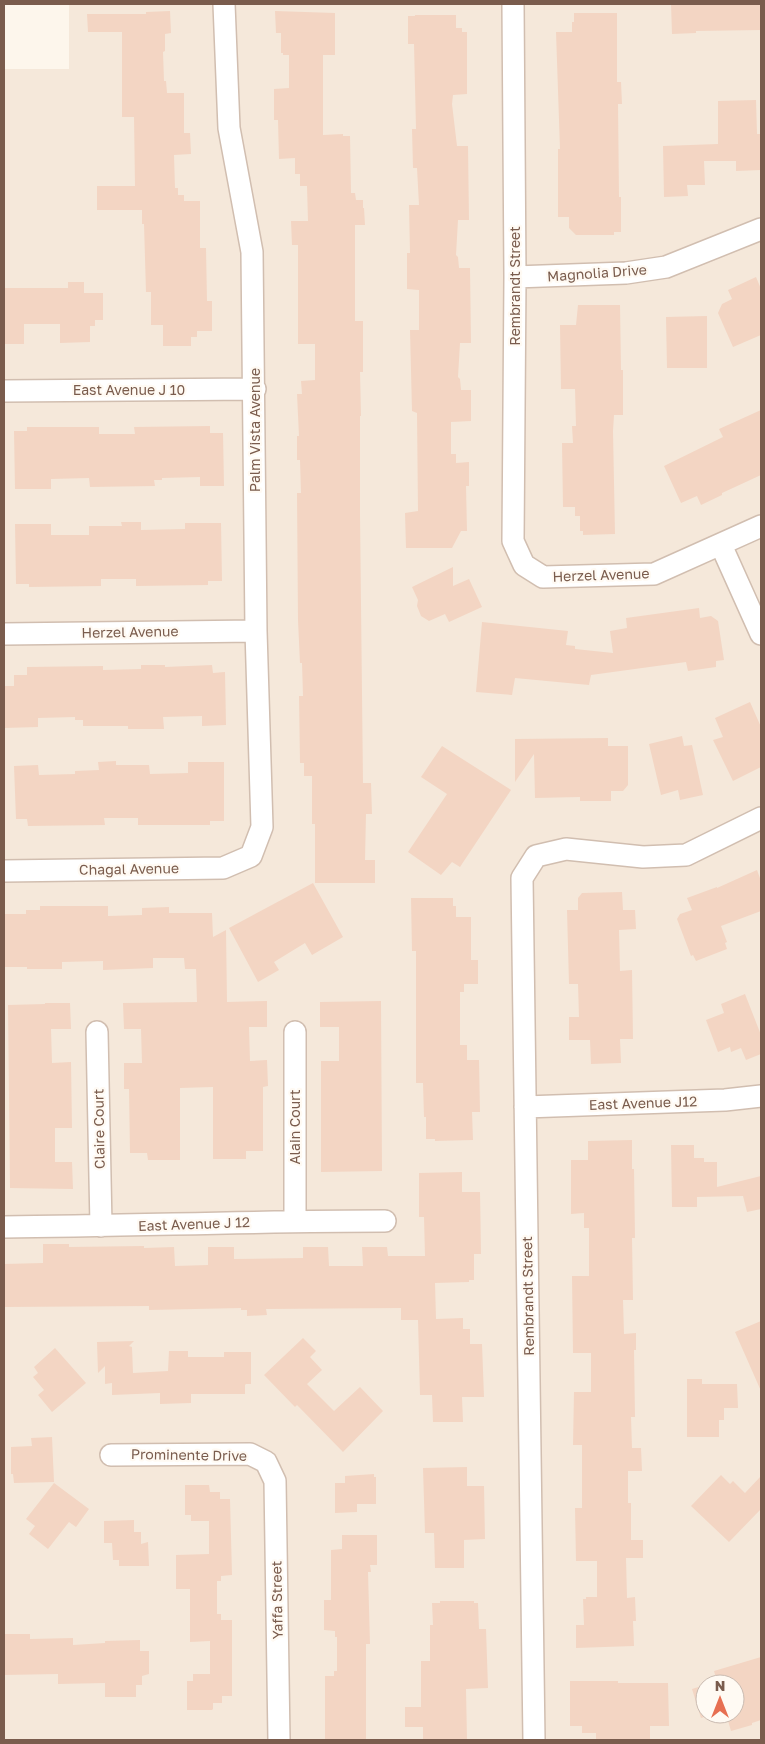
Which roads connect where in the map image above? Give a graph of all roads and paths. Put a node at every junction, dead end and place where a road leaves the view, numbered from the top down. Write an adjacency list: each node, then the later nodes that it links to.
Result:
1 (224, 4): 5 (street, Palm Vista Avenue)
2 (513, 4): 4 (street, Rembrandt Street)
3 (761, 229): 4 (street, Magnolia Drive)
4 (515, 277): 9 (street, Rembrandt Street)
5 (255, 389): 6 (street, East Avenue J 10); 10 (street, Palm Vista Avenue)
6 (4, 391)
7 (761, 526): 8 (street, Herzel Avenue)
8 (721, 545): 9 (street, Herzel Avenue); 12 (street)
9 (524, 565)
10 (256, 631): 11 (street, Herzel Avenue); 14 (street, Palm Vista Avenue)
11 (4, 634)
12 (761, 634)
13 (761, 818): 19 (street, Rembrandt Street)
14 (251, 856): 15 (street, Chagal Avenue)
15 (4, 871)
16 (97, 1032): 22 (street, Claire Court)
17 (295, 1032): 20 (street, Alain Court)
18 (761, 1096): 19 (street, East Avenue J12)
19 (525, 1107): 27 (street, Rembrandt Street)
20 (295, 1221): 21 (street, East Avenue J 12); 22 (street, East Avenue J 12)
21 (384, 1221)
22 (101, 1226): 23 (street, East Avenue J 12)
23 (4, 1227)
24 (111, 1455): 25 (street, Prominente Drive)
25 (266, 1462): 26 (street, Yaffa Street)
26 (279, 1740)
27 (534, 1740)

